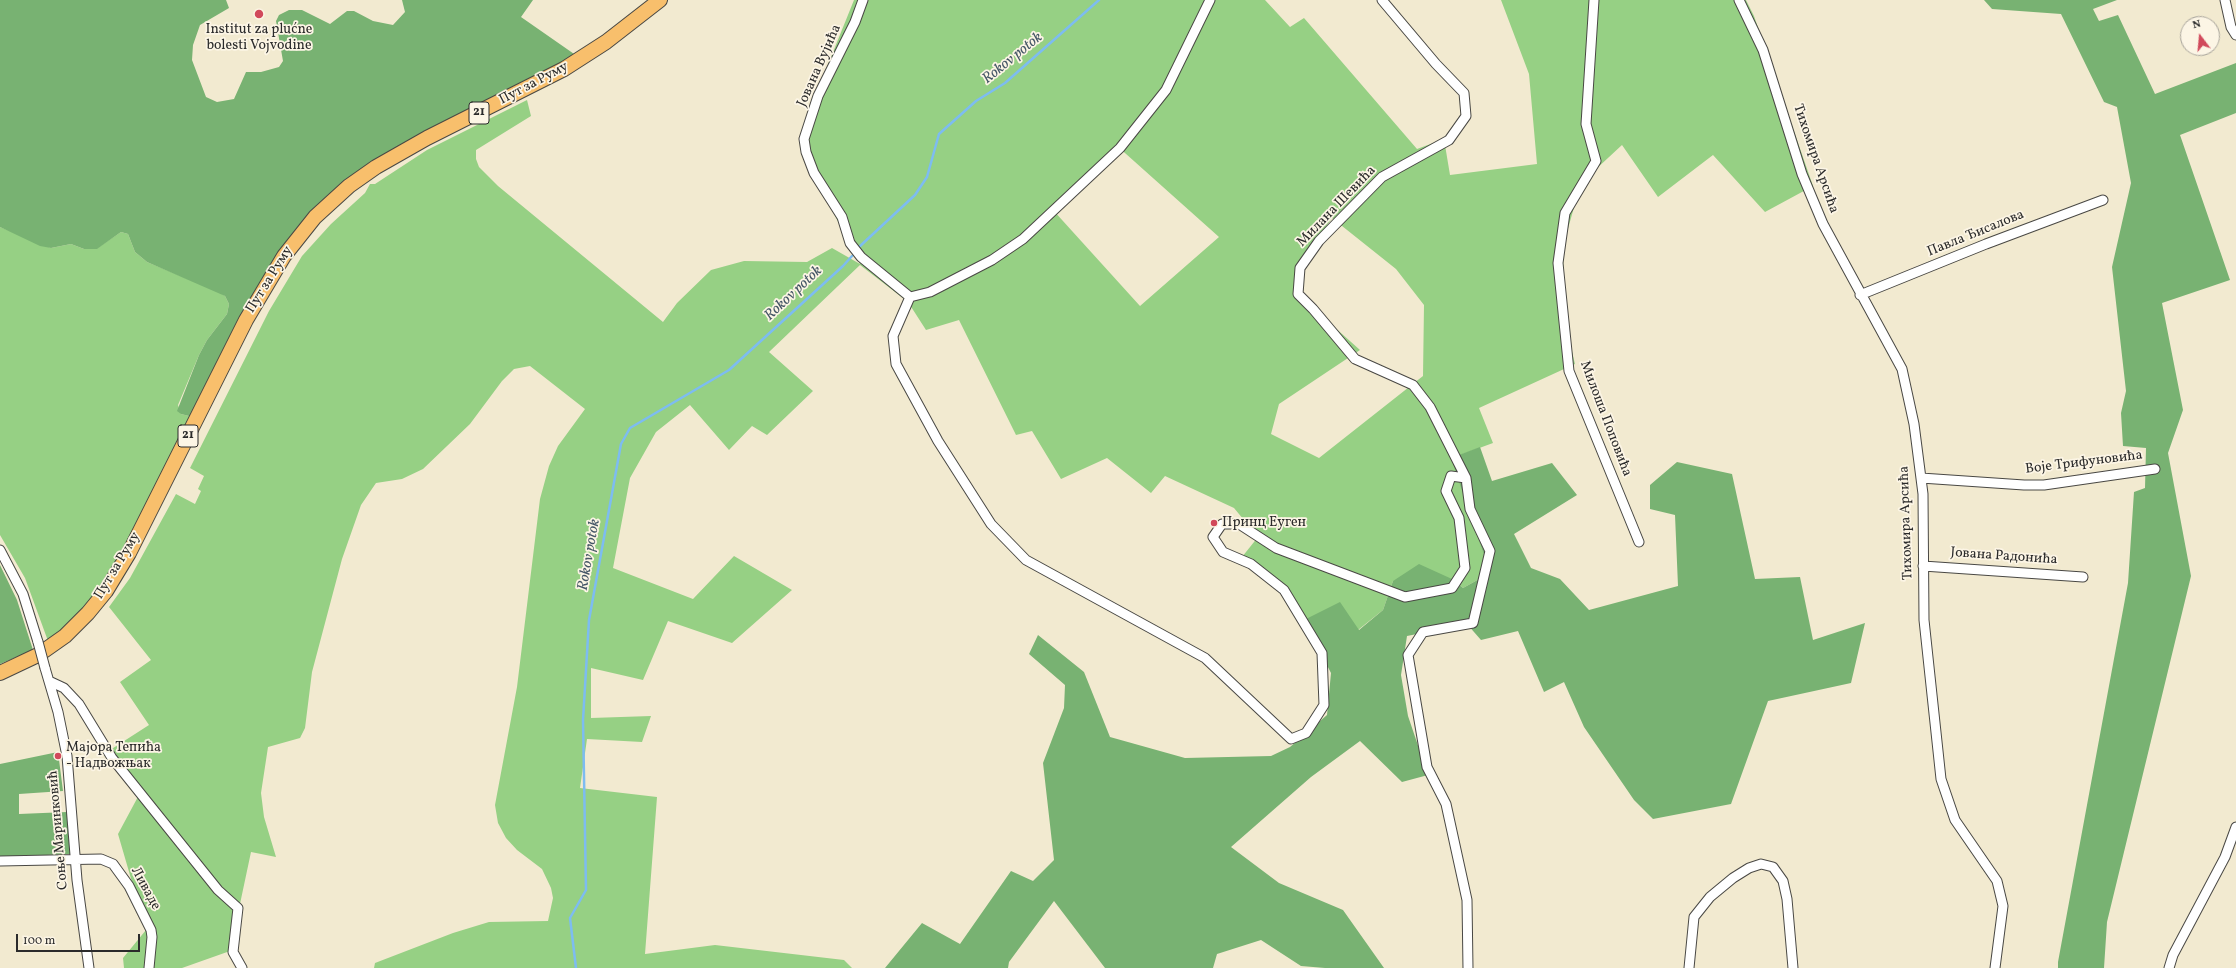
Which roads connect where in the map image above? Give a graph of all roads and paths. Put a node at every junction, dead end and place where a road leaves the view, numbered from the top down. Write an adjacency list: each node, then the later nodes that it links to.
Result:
1 (660, 0): 19 (main road, Пут за Руму / 21)
2 (863, 0): 11 (street, Јована Вујића)
3 (1210, 0): 11 (street)
4 (1382, 0): 13 (street, Милана Шевића)
5 (1594, 0): 15 (street, Милоша Поповића)
6 (1739, 0): 10 (street, Тихомира Арсића)
7 (2224, 0): 8 (street)
8 (2236, 35)
9 (2103, 200): 10 (street, Павла Ђисалова)
10 (1860, 296): 14 (street, Тихомира Арсића)
11 (910, 297): 13 (street)
12 (2155, 469): 14 (street, Воје Трифуновића)
13 (1466, 478): 27 (street, Милана Шевића)
14 (1921, 478): 17 (street, Тихомира Арсића)
15 (1639, 542)
16 (0, 550): 20 (street, Соње Маринковић, bridge)
17 (1923, 566): 18 (street, Јована Радонића); 30 (street, Тихомира Арсића)
18 (2082, 577)
19 (0, 673)
20 (49, 681): 22 (street, Соње Маринковић); 26 (street)
21 (2236, 827): 31 (street)
22 (75, 858): 23 (street, Ливаде); 24 (street, Соње Маринковић); 25 (street, Ливаде)
23 (0, 861)
24 (89, 968)
25 (149, 968)
26 (242, 968)
27 (1468, 968)
28 (1689, 968): 29 (street)
29 (1793, 968)
30 (1995, 968)
31 (2169, 968)

